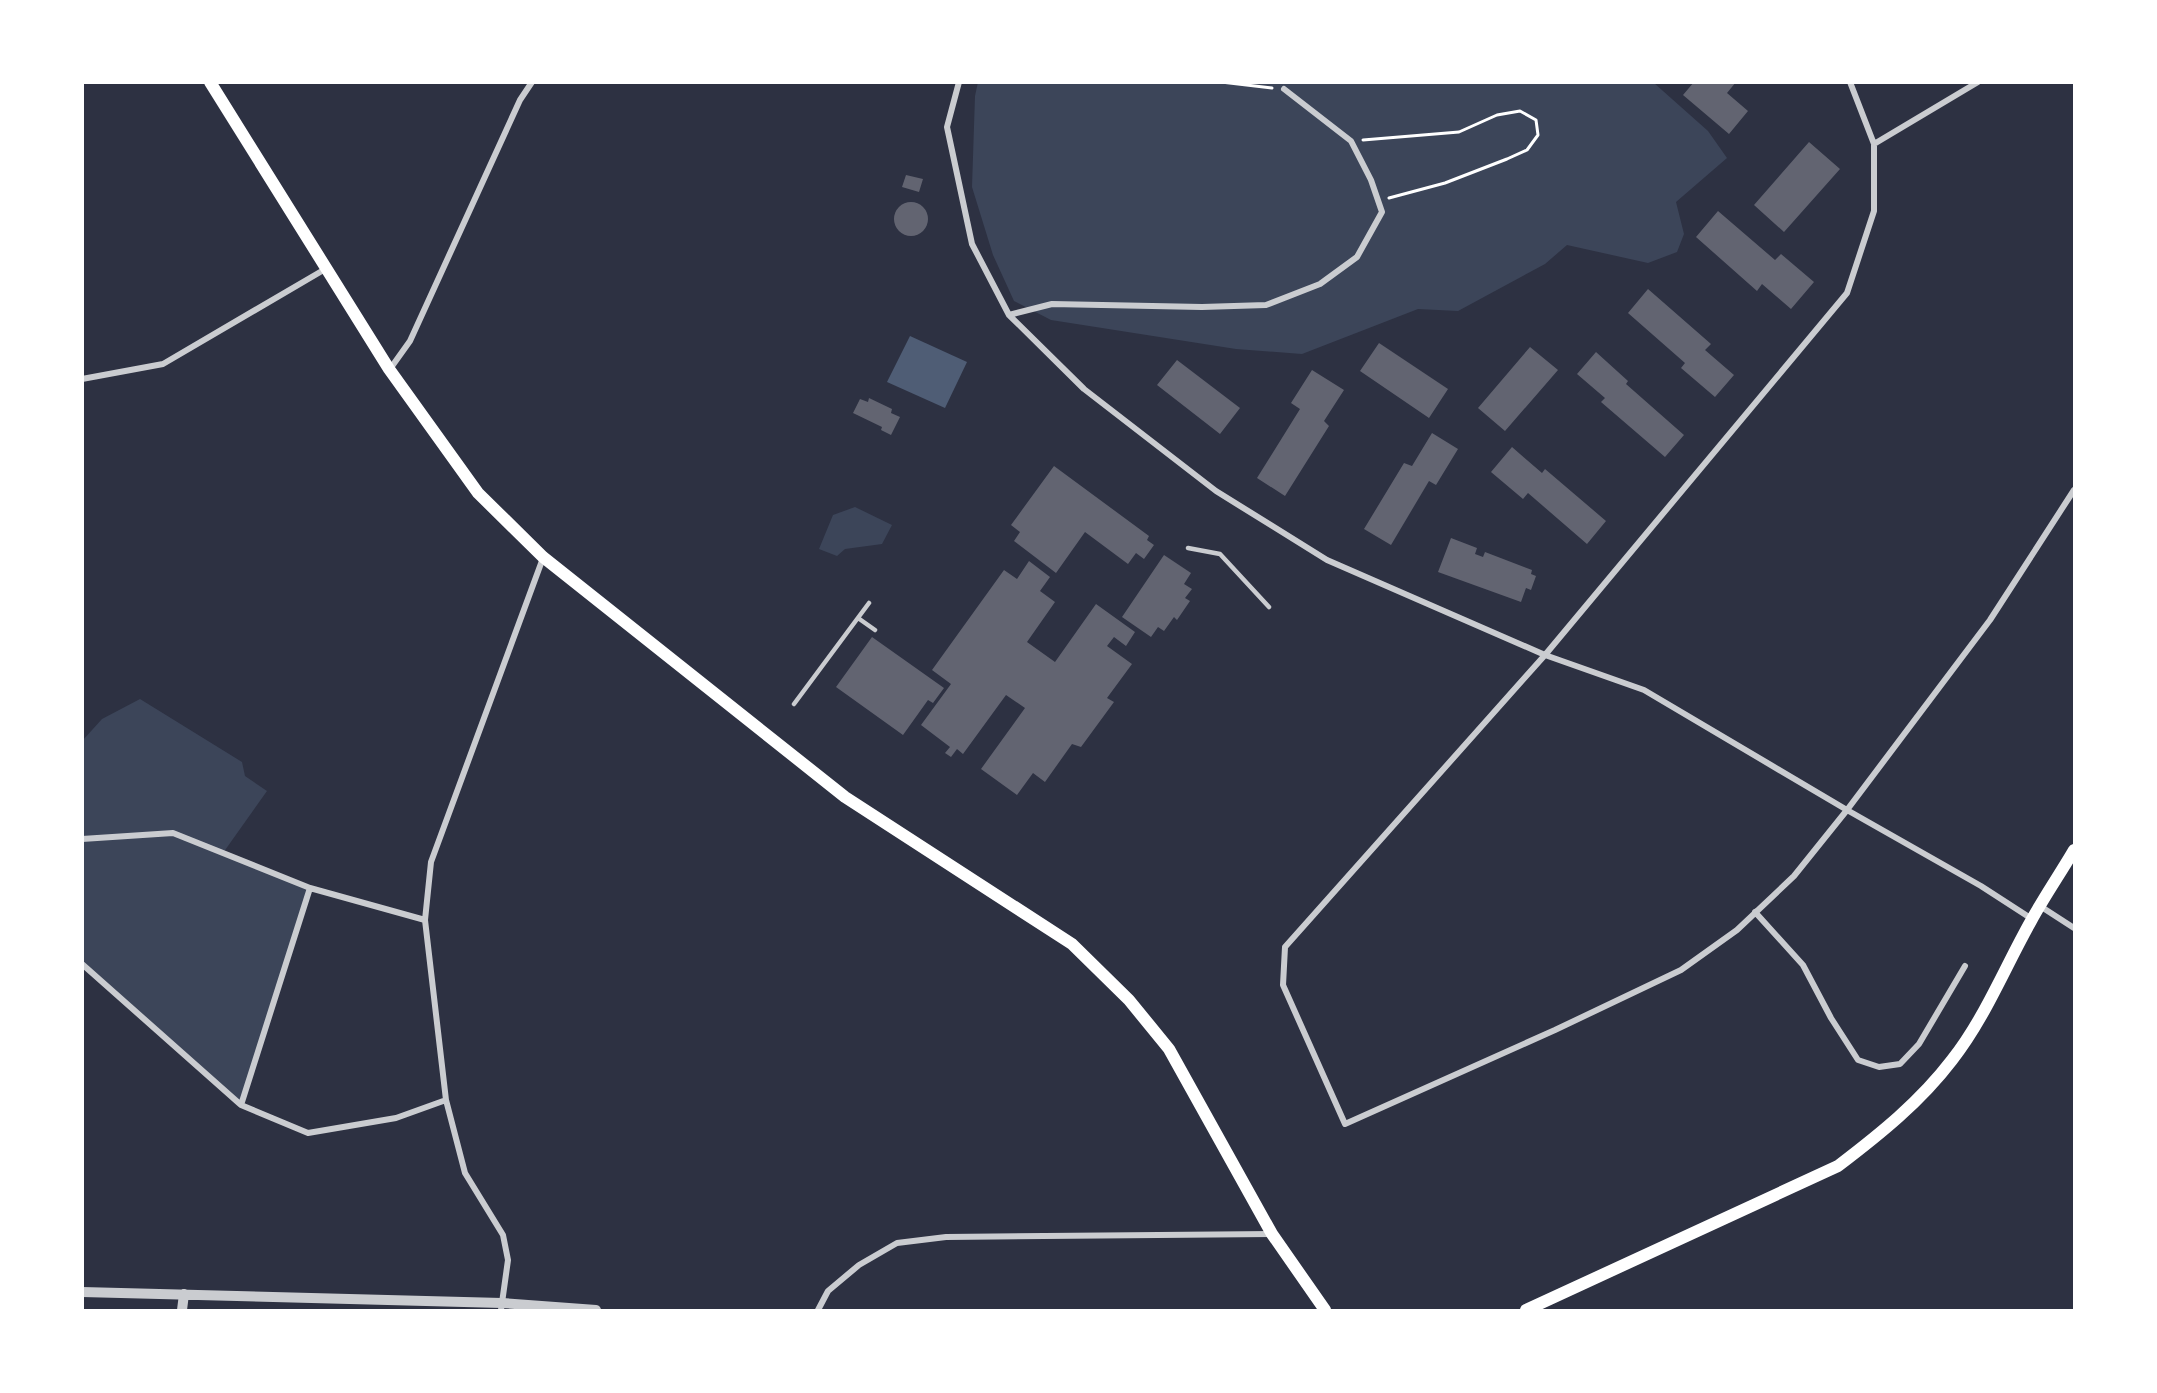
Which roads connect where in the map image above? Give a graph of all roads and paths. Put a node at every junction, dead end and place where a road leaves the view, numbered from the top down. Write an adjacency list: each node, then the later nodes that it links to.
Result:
1 (210, 82): 11 (main road)
2 (532, 82): 13 (street)
3 (959, 82): 12 (street)
4 (1221, 82): 7 (path)
5 (1850, 82): 9 (street)
6 (1978, 82): 9 (street)
7 (1284, 89): 8 (street)
8 (1351, 141): 10 (street); 10 (path)
9 (1874, 144): 22 (street)
10 (1378, 201): 12 (street)
11 (328, 268): 13 (main road); 14 (street)
12 (1009, 315): 22 (street)
13 (389, 369): 17 (main road)
14 (82, 379)
15 (2074, 490): 24 (street)
16 (1188, 548): 19 (lane)
17 (543, 557): 31 (street); 37 (main road)
18 (868, 603): 20 (lane)
19 (1269, 607)
20 (858, 618): 21 (lane); 23 (lane)
21 (874, 630)
22 (1545, 656): 24 (street); 29 (street)
23 (794, 704)
24 (1847, 810): 29 (street); 30 (street)
25 (82, 839): 27 (street)
26 (2074, 850): 28 (main road)
27 (310, 888): 31 (street); 36 (street)
28 (2040, 906): 30 (main road); 32 (street)
29 (1755, 912): 34 (street)
30 (2032, 919): 45 (main road)
31 (425, 920): 35 (street)
32 (2074, 928)
33 (82, 964): 36 (street)
34 (1965, 966)
35 (446, 1100): 36 (street); 40 (street)
36 (241, 1105)
37 (1272, 1234): 43 (street); 44 (main road)
38 (82, 1292): 39 (street)
39 (184, 1294): 40 (street); 41 (street)
40 (501, 1307): 42 (street)
41 (182, 1311)
42 (596, 1311)
43 (818, 1311)
44 (1325, 1311)
45 (1526, 1311)

